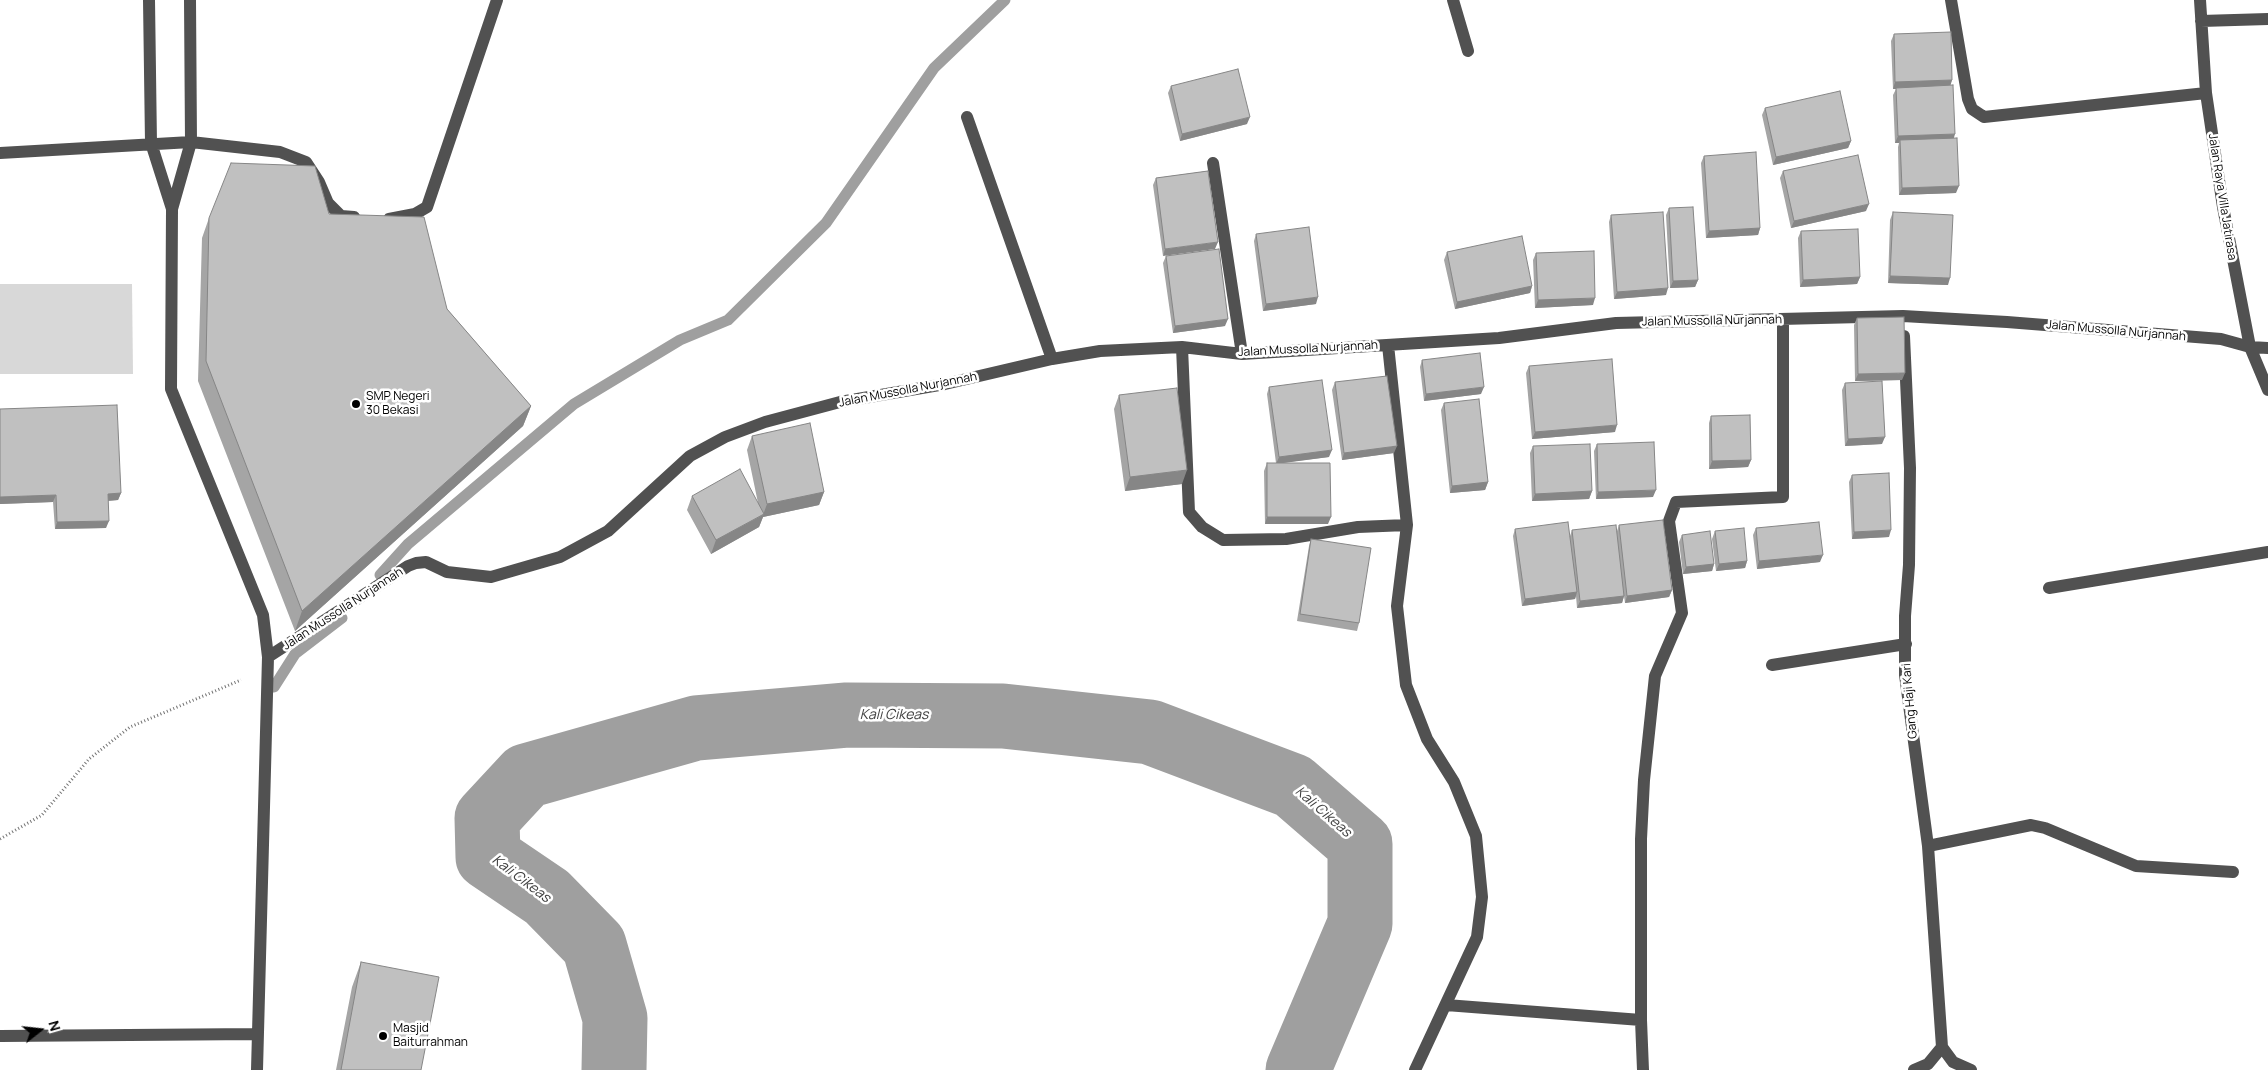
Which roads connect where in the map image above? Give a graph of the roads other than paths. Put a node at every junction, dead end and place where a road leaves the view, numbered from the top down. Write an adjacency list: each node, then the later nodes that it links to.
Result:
1 (149, 0): 13 (street)
2 (190, 0): 12 (street)
3 (497, 0): 12 (street)
4 (1453, 0): 9 (street)
5 (1951, 0): 10 (street)
6 (2200, 0): 8 (street, Jalan Raya Villa Jatirasa)
7 (2268, 19): 8 (street)
8 (2201, 21): 10 (street, Jalan Raya Villa Jatirasa)
9 (1468, 50)
10 (2206, 93): 21 (street, Jalan Raya Villa Jatirasa)
11 (967, 117): 24 (street)
12 (191, 142): 13 (street); 16 (street)
13 (151, 143): 14 (street); 16 (street)
14 (0, 153)
15 (1213, 163): 23 (street)
16 (172, 210): 30 (street)
17 (1903, 316): 18 (street, Jalan Mussolla Nurjannah); 21 (street, Jalan Mussolla Nurjannah); 29 (street, Gang Haji Kari)
18 (1783, 319): 19 (street, Jalan Mussolla Nurjannah); 35 (street)
19 (1388, 345): 23 (street, Jalan Mussolla Nurjannah); 26 (street)
20 (1182, 346): 23 (street, Jalan Mussolla Nurjannah); 24 (street, Jalan Mussolla Nurjannah); 26 (street)
21 (2250, 347): 22 (street, Jalan Mussolla Nurjannah); 25 (street, Jalan Raya Villa Jatirasa)
22 (2268, 348)
23 (1242, 354)
24 (1052, 359): 30 (street, Jalan Mussolla Nurjannah)
25 (2268, 390)
26 (1407, 525): 34 (street)
27 (2268, 552): 28 (street)
28 (2049, 588)
29 (1906, 644): 31 (street); 32 (street, Gang Haji Kari)
30 (268, 657): 36 (street)
31 (1772, 665)
32 (1928, 846): 33 (street); 38 (street, Gang Haji Kari)
33 (2233, 872)
34 (1446, 1005): 35 (street); 40 (street)
35 (1641, 1020): 41 (street)
36 (258, 1034): 37 (street); 39 (street)
37 (0, 1036)
38 (1942, 1047): 42 (street); 43 (street)
39 (257, 1070)
40 (1415, 1070)
41 (1643, 1070)
42 (1914, 1070)
43 (1971, 1070)

